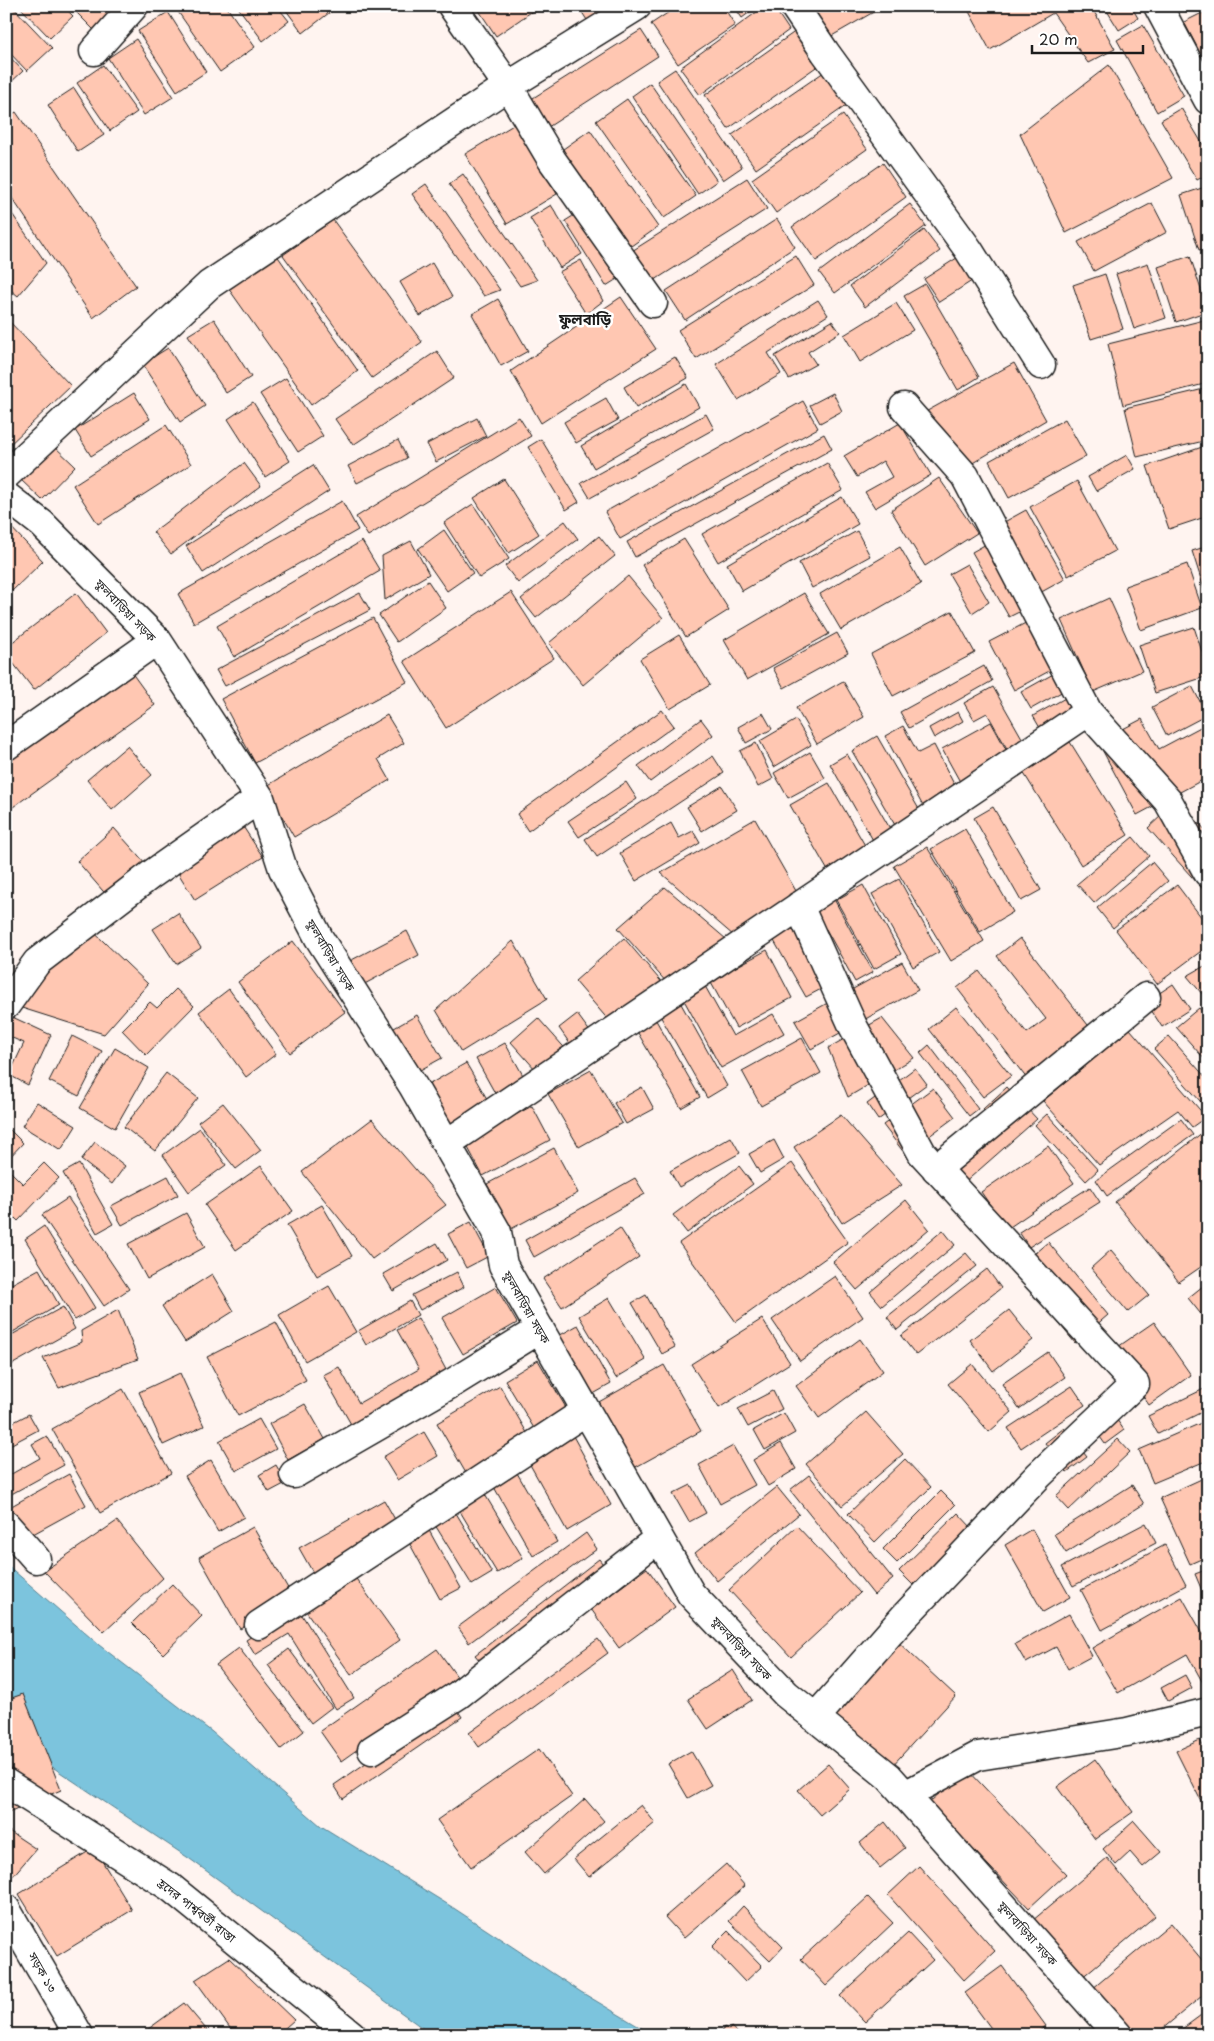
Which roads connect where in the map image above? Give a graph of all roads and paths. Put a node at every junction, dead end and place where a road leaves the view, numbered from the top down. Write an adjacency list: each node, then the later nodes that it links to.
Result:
1 (134, 6): 6 (street)
2 (452, 6): 7 (street)
3 (637, 6): 7 (street)
4 (794, 6): 10 (street)
5 (1158, 6): 8 (street)
6 (94, 51)
7 (508, 86): 9 (street); 12 (street)
8 (1208, 100)
9 (653, 303)
10 (1041, 365)
11 (904, 407): 15 (street)
12 (6, 475)
13 (6, 496): 14 (street, ফুলবাড়িয়া সড়ক)
14 (157, 640): 16 (street); 17 (street, ফুলবাড়িয়া সড়ক)
15 (1088, 712): 18 (street); 19 (street)
16 (6, 746)
17 (260, 798): 21 (street); 22 (street, ফুলবাড়িয়া সড়ক)
18 (1208, 874)
19 (799, 906): 22 (street); 23 (street)
20 (1146, 997): 23 (street)
21 (6, 1006)
22 (446, 1144): 24 (street, ফুলবাড়িয়া সড়ক)
23 (936, 1169): 32 (street)
24 (540, 1330): 25 (street, ফুলবাড়িয়া সড়ক); 26 (street)
25 (586, 1411): 28 (street, ফুলবাড়িয়া সড়ক); 30 (street)
26 (294, 1474)
27 (6, 1525): 29 (street)
28 (659, 1538): 32 (street, ফুলবাড়িয়া সড়ক); 33 (street)
29 (36, 1559)
30 (259, 1626)
31 (1208, 1712): 35 (street)
32 (816, 1718): 35 (street, ফুলবাড়িয়া সড়ক)
33 (372, 1750)
34 (6, 1784): 38 (street, হ্রদের পার্শ্ববর্তী রাস্তা)
35 (905, 1795): 39 (street, ফুলবাড়িয়া সড়ক)
36 (6, 1909): 37 (street, সড়ক ১৩)
37 (79, 2035)
38 (352, 2035)
39 (1118, 2035)

